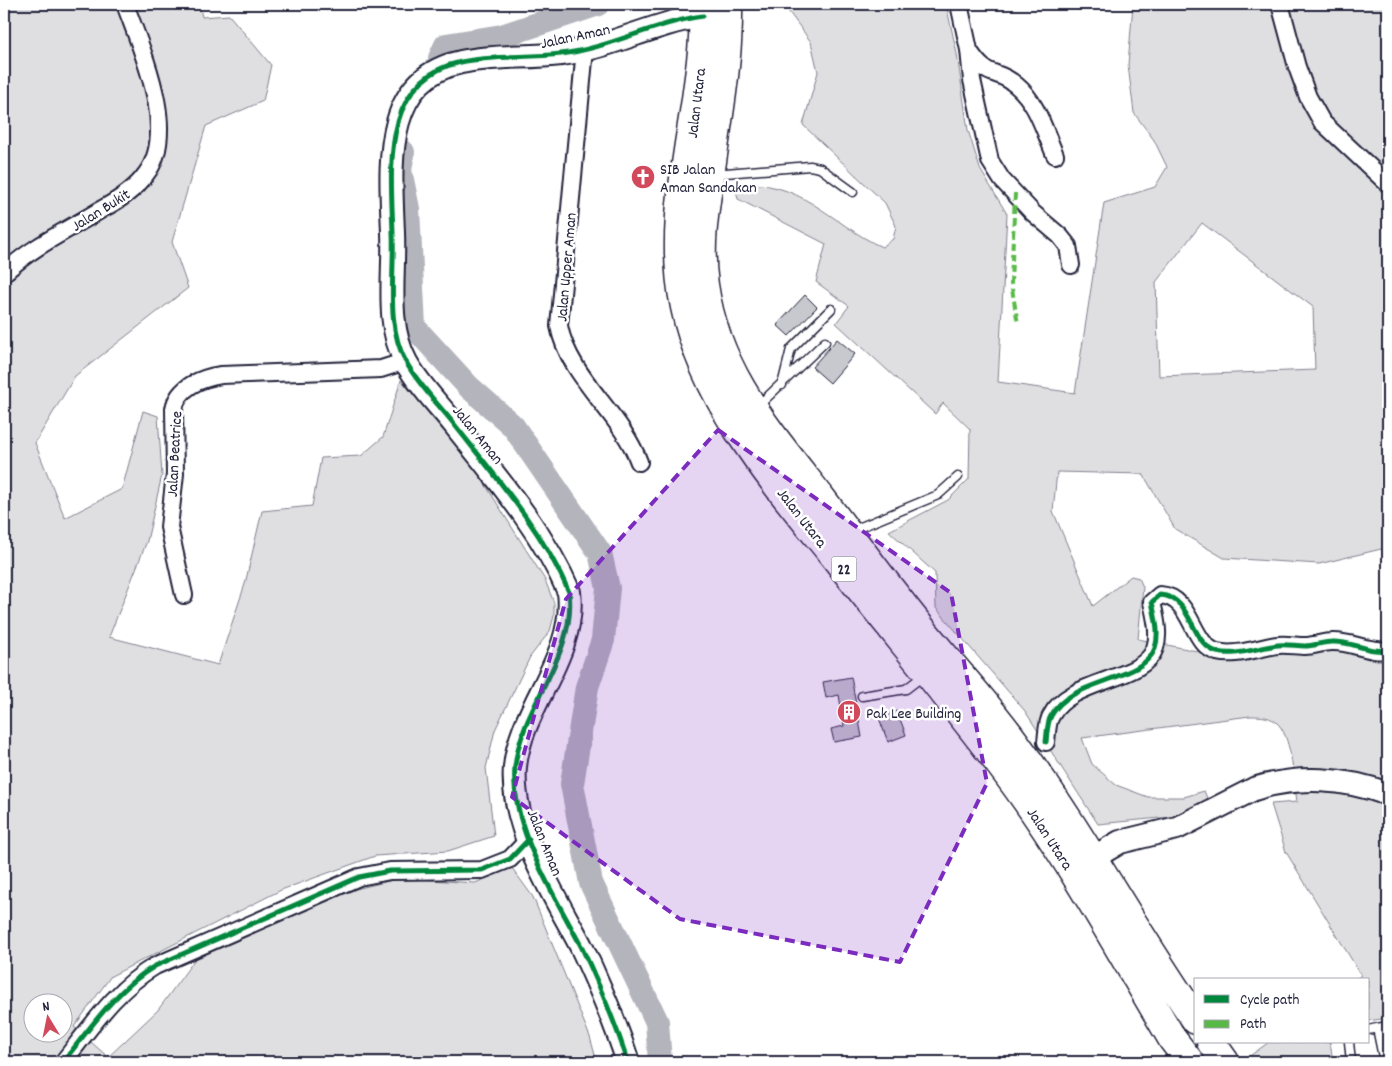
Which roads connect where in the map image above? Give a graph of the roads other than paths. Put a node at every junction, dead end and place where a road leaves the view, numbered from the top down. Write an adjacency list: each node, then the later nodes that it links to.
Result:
1 (125, 4): 13 (street, Jalan Bukit)
2 (728, 4): 9 (highway, Jalan Utara / 22)
3 (960, 4): 7 (street)
4 (1280, 4): 10 (street)
5 (708, 8): 6 (street, Jalan Aman); 24 (highway, Jalan Utara / 22)
6 (585, 49): 16 (street, Jalan Aman); 19 (street, Jalan Upper Aman)
7 (969, 50): 8 (street); 12 (street)
8 (1055, 155)
9 (710, 175): 11 (lane); 18 (highway, Jalan Utara / 22)
10 (1388, 184)
11 (853, 192)
12 (1071, 265)
13 (4, 273)
14 (831, 309): 17 (lane)
15 (825, 342): 17 (lane)
16 (406, 361): 22 (street, Jalan Beatrice); 28 (street, Jalan Aman)
17 (782, 385): 18 (lane)
18 (753, 410): 21 (highway, Jalan Utara / 22)
19 (639, 462)
20 (958, 477): 21 (lane)
21 (847, 532): 29 (highway, Jalan Utara / 22)
22 (184, 595)
23 (1388, 650): 26 (street)
24 (927, 673): 25 (lane); 38 (highway, Jalan Utara / 22)
25 (862, 696)
26 (1046, 742)
27 (1385, 790): 29 (street)
28 (529, 838): 36 (street); 37 (street, Jalan Aman)
29 (1091, 859): 30 (highway, Jalan Utara / 22)
30 (1194, 1017)
31 (1388, 1026): 32 (lane)
32 (1377, 1028): 33 (lane); 41 (lane)
33 (1370, 1030)
34 (1213, 1044): 39 (highway)
35 (1349, 1044): 40 (lane)
36 (63, 1062)
37 (628, 1062)
38 (1190, 1062)
39 (1225, 1062)
40 (1351, 1062)
41 (1384, 1062)

